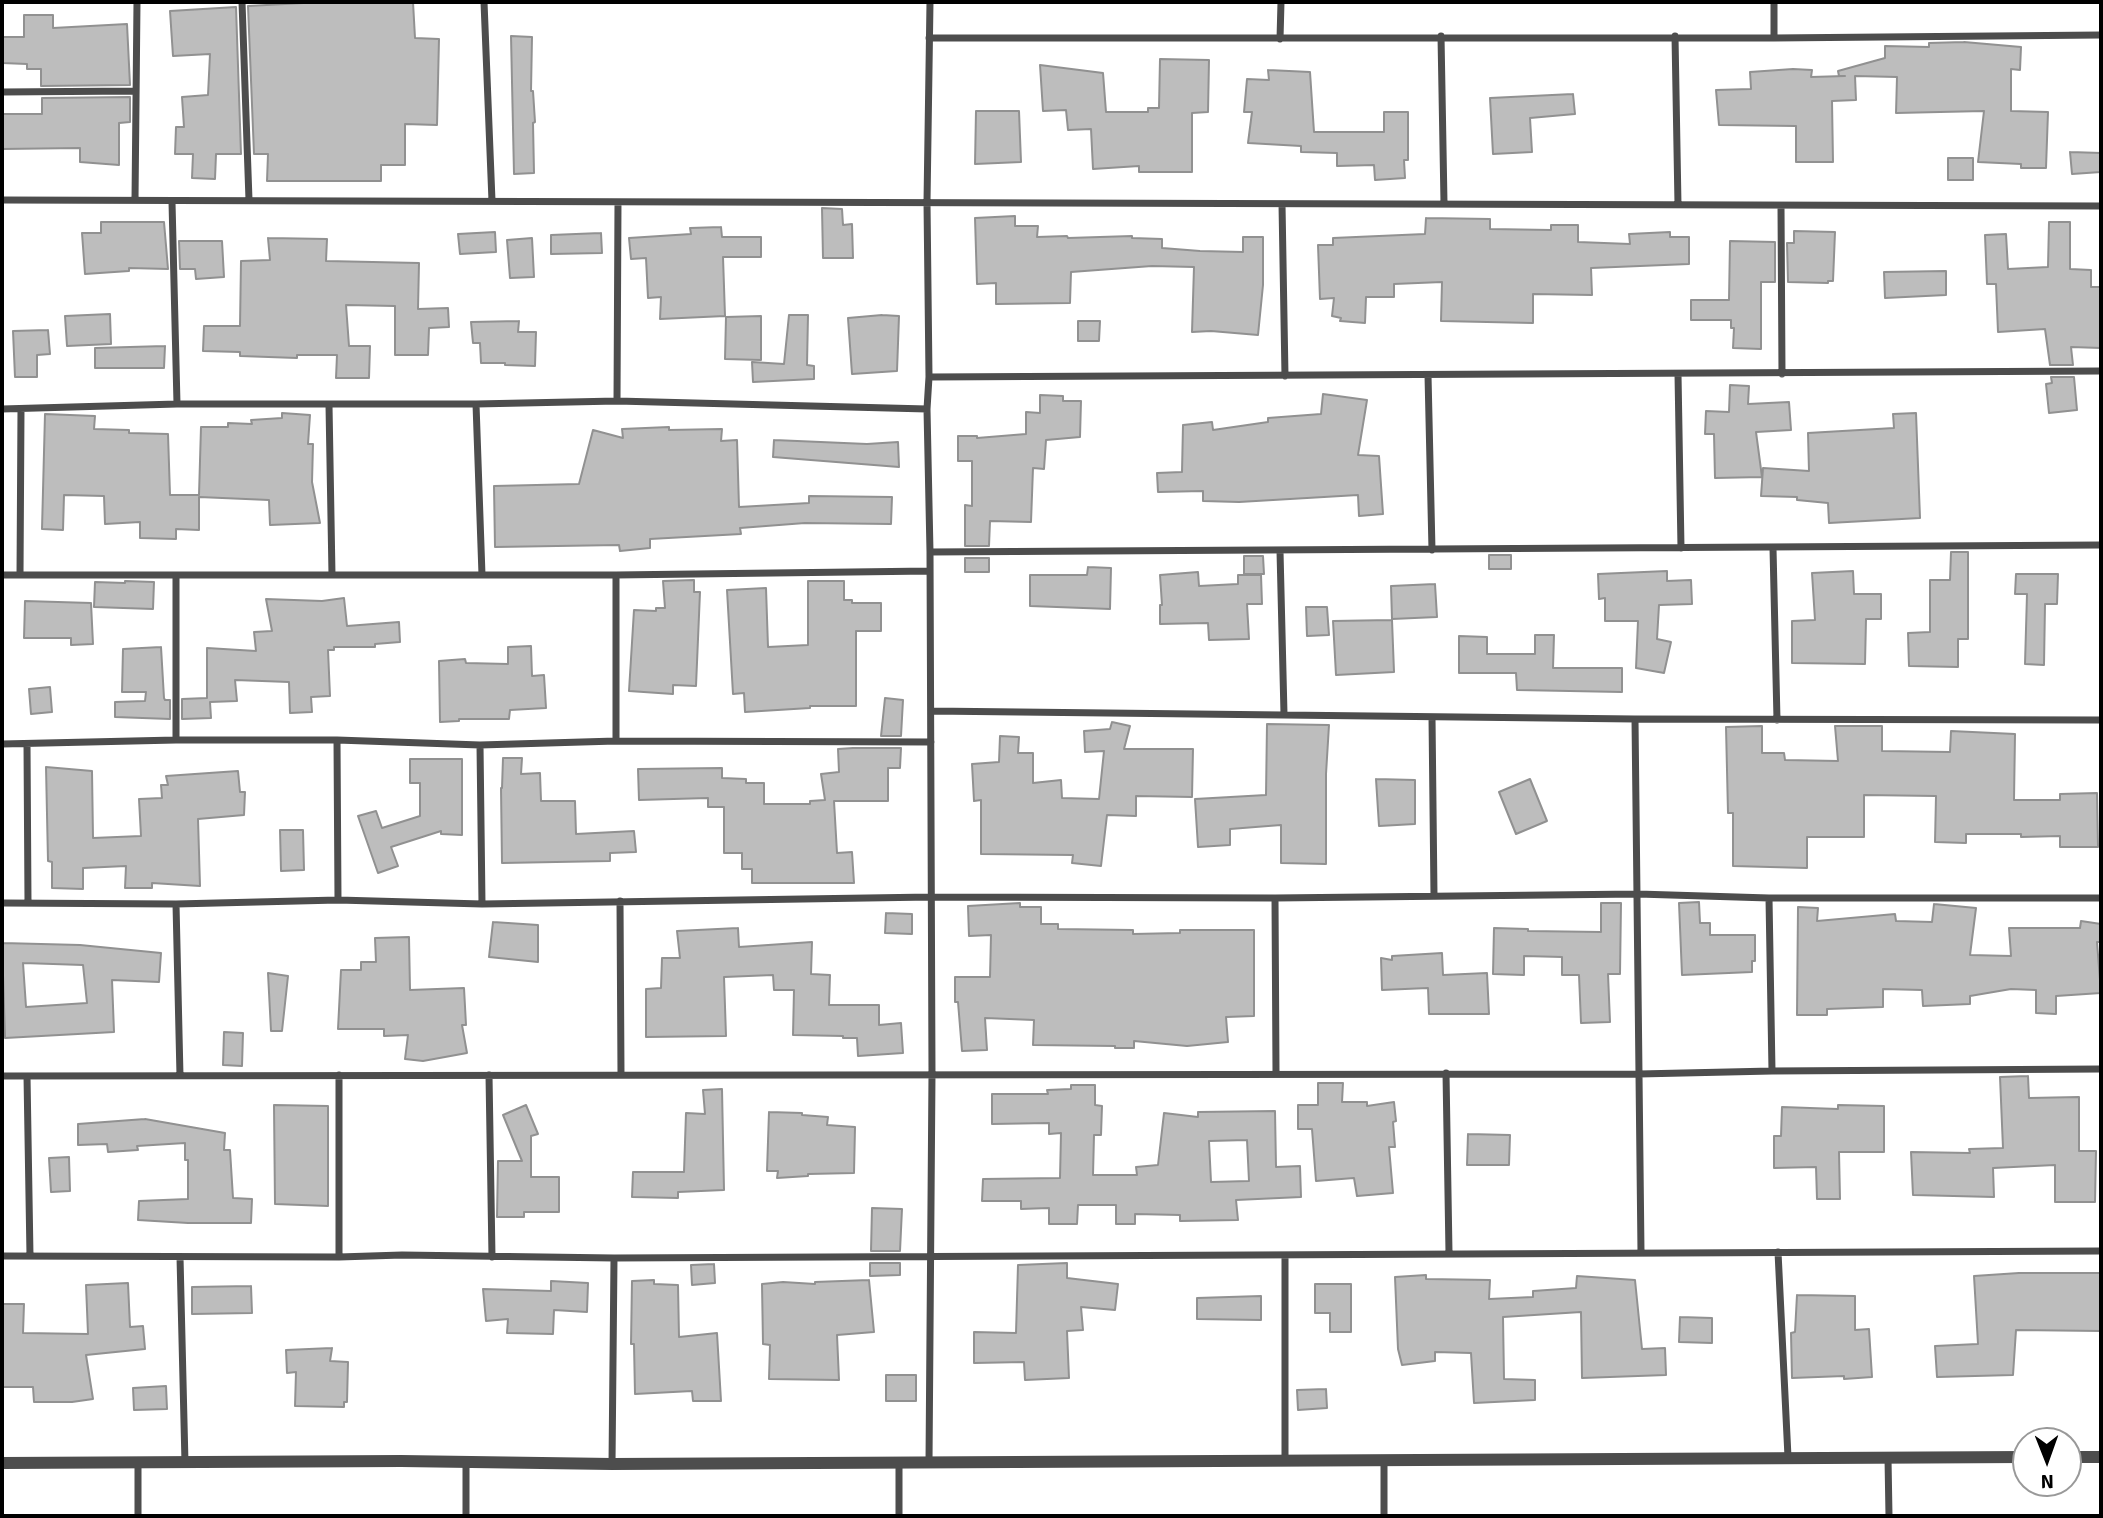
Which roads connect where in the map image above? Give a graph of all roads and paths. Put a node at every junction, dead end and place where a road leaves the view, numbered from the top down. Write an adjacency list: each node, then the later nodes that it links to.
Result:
1 (136, 2): 13 (street)
2 (242, 2): 17 (street)
3 (484, 2): 18 (street)
4 (930, 2): 10 (street)
5 (1281, 2): 12 (street)
6 (1774, 2): 11 (street)
7 (2101, 35): 11 (street)
8 (1441, 36): 9 (street); 12 (street); 22 (street)
9 (1675, 36): 11 (street); 24 (street)
10 (929, 38): 12 (street); 21 (street)
11 (1774, 38)
12 (1280, 39)
13 (136, 91): 14 (street); 16 (street)
14 (2, 92)
15 (2, 200): 16 (street)
16 (135, 200): 19 (street)
17 (249, 200): 18 (street); 19 (street)
18 (492, 201): 20 (street)
19 (172, 202): 34 (street)
20 (618, 202): 21 (street); 33 (street)
21 (927, 202): 23 (street); 32 (street)
22 (1444, 203): 23 (street); 24 (street)
23 (1282, 204): 31 (street)
24 (1678, 205): 25 (street)
25 (1782, 206): 26 (street); 29 (street)
26 (2101, 206)
27 (2101, 371): 29 (street)
28 (1678, 374): 29 (street); 30 (street); 41 (street)
29 (1782, 374)
30 (1428, 375): 31 (street); 43 (street)
31 (1285, 376): 32 (street)
32 (929, 377): 39 (street)
33 (617, 401): 35 (street); 39 (street)
34 (177, 404): 36 (street); 38 (street)
35 (476, 404): 36 (street); 51 (street)
36 (329, 405): 50 (street)
37 (2, 409): 38 (street)
38 (21, 409): 48 (street)
39 (927, 409): 45 (street)
40 (2101, 545): 42 (street)
41 (1681, 548): 42 (street); 43 (street)
42 (1773, 548): 57 (street)
43 (1432, 550): 44 (street)
44 (1280, 551): 45 (street); 54 (street)
45 (930, 552): 46 (street)
46 (930, 571): 52 (street); 53 (street)
47 (2, 575): 48 (street)
48 (20, 575): 49 (street)
49 (176, 575): 50 (street); 59 (street)
50 (332, 575): 51 (street)
51 (482, 575): 52 (street)
52 (616, 575): 61 (street)
53 (930, 711): 54 (street); 62 (street)
54 (1284, 714): 55 (street)
55 (1432, 716): 56 (street); 67 (street)
56 (1635, 719): 57 (street); 66 (street)
57 (1777, 720): 58 (street)
58 (2101, 720)
59 (176, 740): 60 (street); 64 (street)
60 (337, 740): 65 (street); 72 (street)
61 (616, 741): 62 (street); 65 (street)
62 (931, 743): 68 (street)
63 (2, 744): 64 (street)
64 (27, 744): 75 (street)
65 (480, 745): 77 (street)
66 (1637, 894): 67 (street); 70 (street); 83 (street)
67 (1434, 896): 69 (street)
68 (931, 897): 69 (street); 73 (street); 80 (street)
69 (1275, 898): 81 (street)
70 (1769, 898): 71 (street); 79 (street)
71 (2101, 898)
72 (338, 900): 76 (street); 77 (street)
73 (620, 901): 77 (street); 85 (street)
74 (2, 903): 75 (street)
75 (28, 903): 76 (street)
76 (176, 904): 88 (street)
77 (482, 904)
78 (2101, 1069): 79 (street)
79 (1772, 1070): 83 (street)
80 (932, 1073): 81 (street); 85 (street); 97 (street)
81 (1276, 1073): 82 (street)
82 (1446, 1073): 83 (street); 93 (street)
83 (1639, 1074): 91 (street)
84 (489, 1075): 85 (street); 89 (street); 100 (street)
85 (621, 1075)
86 (2, 1076): 87 (street)
87 (27, 1076): 88 (street); 96 (street)
88 (180, 1076): 89 (street)
89 (339, 1076): 99 (street)
90 (2101, 1251): 92 (street)
91 (1641, 1252): 92 (street); 93 (street)
92 (1778, 1252): 102 (street)
93 (1449, 1254): 94 (street)
94 (1285, 1255): 97 (street); 107 (street)
95 (2, 1256): 96 (street)
96 (30, 1256): 98 (street)
97 (929, 1256): 101 (street); 110 (street)
98 (180, 1257): 99 (street); 113 (street)
99 (339, 1257): 100 (street)
100 (492, 1258): 101 (street)
101 (614, 1258): 115 (street)
102 (1788, 1457): 106 (street); 108 (street)
103 (2012, 1457): 106 (street)
104 (2082, 1457): 105 (street)
105 (2101, 1457)
106 (1888, 1458): 120 (street)
107 (1285, 1461): 108 (street); 110 (street)
108 (1384, 1461): 119 (street)
109 (899, 1462): 110 (street); 115 (street); 118 (street)
110 (929, 1462)
111 (2, 1463): 112 (street)
112 (138, 1463): 113 (street); 116 (street)
113 (185, 1463): 114 (street)
114 (466, 1463): 115 (street); 117 (street)
115 (612, 1464)
116 (138, 1516)
117 (466, 1516)
118 (900, 1516)
119 (1384, 1516)
120 (1889, 1516)

